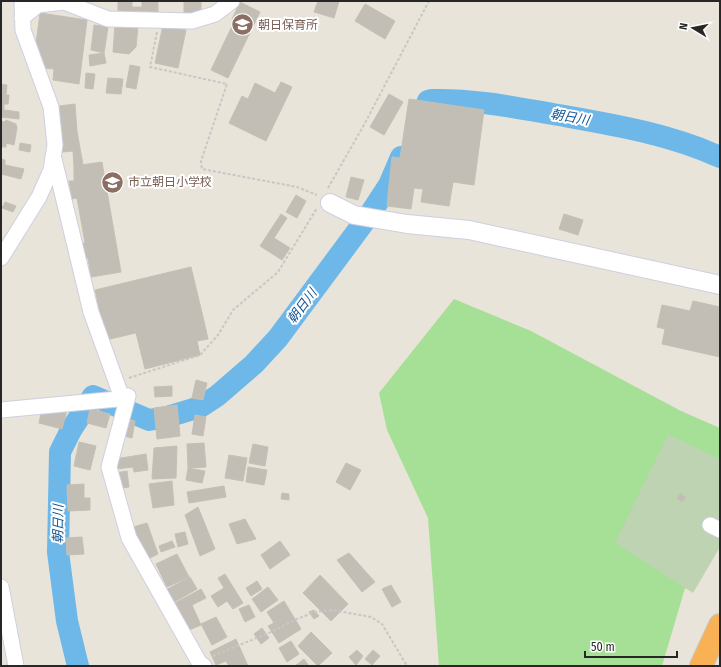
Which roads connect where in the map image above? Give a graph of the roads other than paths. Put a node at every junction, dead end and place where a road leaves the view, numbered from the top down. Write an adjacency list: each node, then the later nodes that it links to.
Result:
1 (22, 1): 3 (street)
2 (232, 1): 3 (street)
3 (22, 18): 4 (street)
4 (53, 153): 6 (street); 8 (street)
5 (326, 201): 7 (street)
6 (1, 258)
7 (720, 285)
8 (122, 398): 9 (street); 12 (street)
9 (1, 410)
10 (1, 587): 13 (street)
11 (720, 625): 14 (highway)
12 (201, 664)
13 (16, 666)
14 (701, 666)

